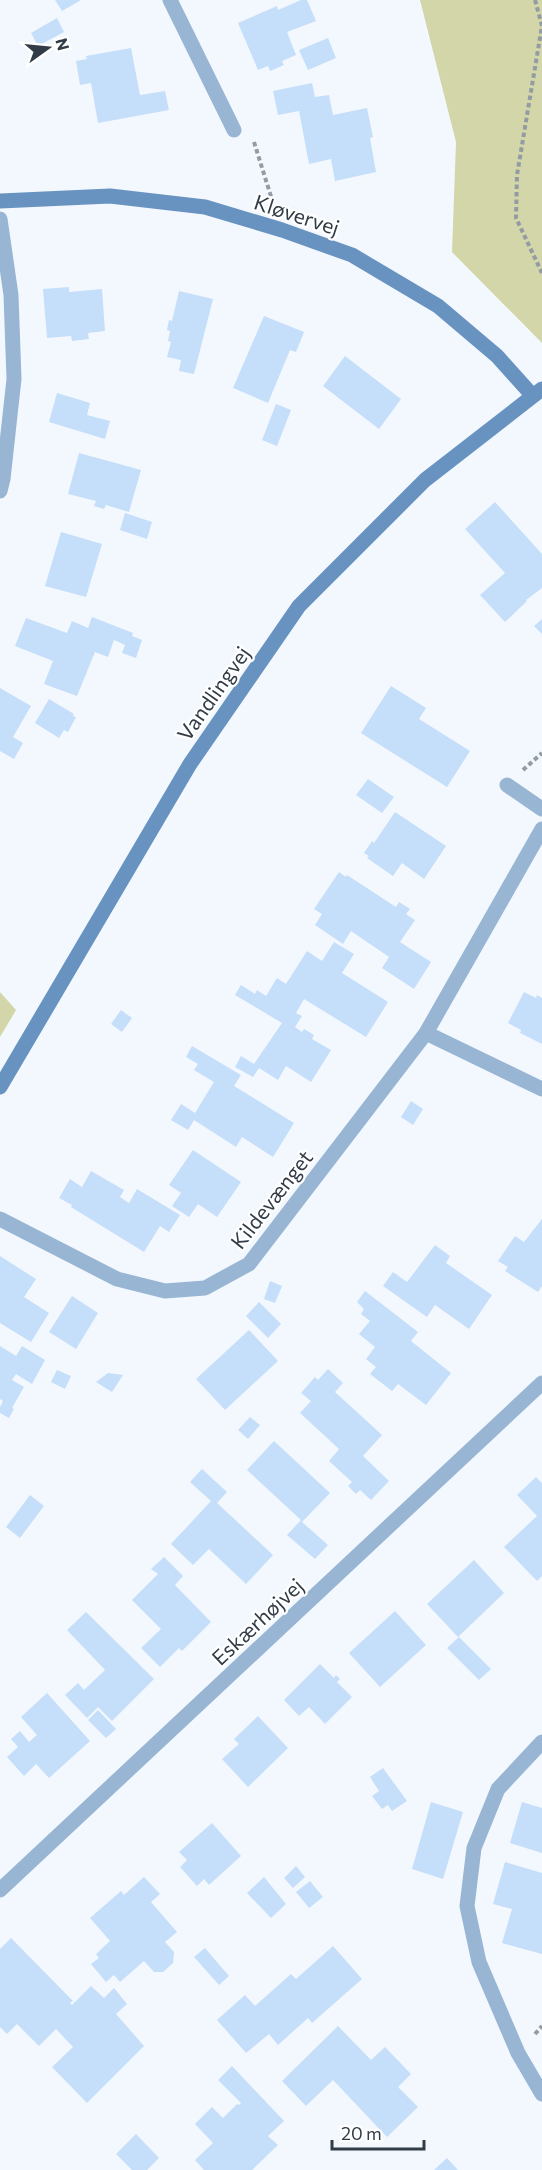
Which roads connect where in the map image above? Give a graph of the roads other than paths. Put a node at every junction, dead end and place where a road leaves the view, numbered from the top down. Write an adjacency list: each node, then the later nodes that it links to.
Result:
1 (170, 0): 2 (street)
2 (234, 130)
3 (0, 201): 5 (street, Kløvervej)
4 (0, 219): 6 (street)
5 (539, 396): 11 (street, Vandlingvej)
6 (0, 491)
7 (507, 785): 8 (street)
8 (542, 809)
9 (542, 830): 10 (street, Kildevænget)
10 (426, 1033): 12 (street); 13 (street, Kildevænget)
11 (0, 1087)
12 (542, 1089)
13 (0, 1220)
14 (542, 1383): 16 (street, Eskærhøjvej)
15 (542, 1742): 17 (street)
16 (0, 1890)
17 (542, 2094)

